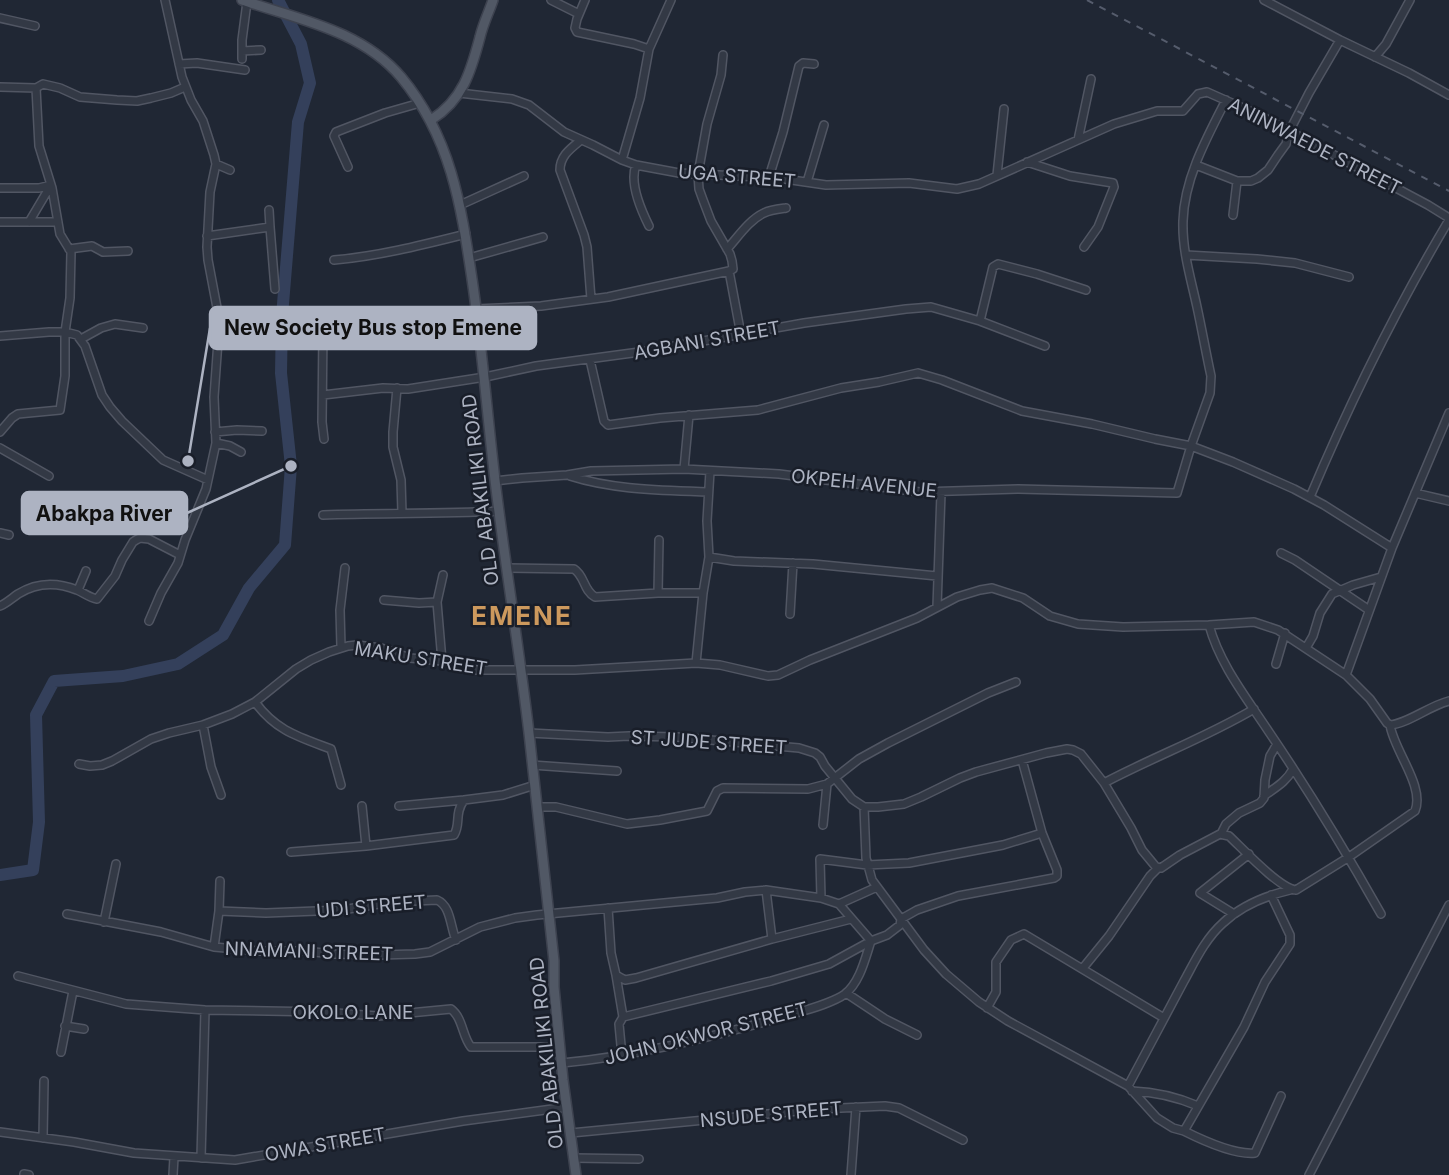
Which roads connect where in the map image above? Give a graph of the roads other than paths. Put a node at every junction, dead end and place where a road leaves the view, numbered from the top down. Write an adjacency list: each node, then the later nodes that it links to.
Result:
1 (165, 0): 17 (street)
2 (493, 0): 24 (main road)
3 (551, 0): 9 (street)
4 (585, 0): 9 (street)
5 (671, 0): 13 (street)
6 (1264, 0): 12 (street)
7 (1410, 0): 16 (street)
8 (248, 2): 14 (street); 27 (main road, OLD ABAKILIKI ROAD)
9 (579, 14): 13 (street)
10 (0, 18): 11 (street)
11 (35, 26)
12 (1340, 40): 16 (street); 31 (street)
13 (649, 49): 34 (street)
14 (261, 50)
15 (723, 55): 41 (street)
16 (1375, 57): 25 (street)
17 (179, 64): 19 (street); 22 (street)
18 (814, 64): 44 (street)
19 (245, 70)
20 (1091, 79): 33 (street)
21 (0, 86): 23 (street)
22 (186, 87): 23 (street); 36 (street)
23 (36, 88): 47 (street)
24 (460, 93): 29 (main road); 32 (street, UGA STREET)
25 (1449, 95)
26 (1226, 100): 31 (street, ANINWAEDE STREET); 33 (street, ANINWAEDE STREET); 38 (street)
27 (421, 103): 29 (main road, OLD ABAKILIKI ROAD); 39 (street)
28 (1004, 108): 42 (street)
29 (431, 120): 49 (main road, OLD ABAKILIKI ROAD)
30 (824, 125): 46 (street)
31 (1289, 132): 45 (street); 53 (street, ANINWAEDE STREET)
32 (581, 140): 34 (street, UGA STREET); 73 (street)
33 (1078, 140): 35 (street, ANINWAEDE STREET)
34 (622, 160): 37 (street, UGA STREET)
35 (1026, 162): 42 (street, UGA STREET); 62 (street)
36 (216, 164): 40 (street); 60 (street)
37 (636, 165): 41 (street, UGA STREET); 57 (street)
38 (1196, 165): 45 (street); 66 (street)
39 (348, 167)
40 (230, 170)
41 (698, 174): 44 (street, UGA STREET); 64 (street)
42 (997, 175): 46 (street, UGA STREET)
43 (524, 176): 49 (street)
44 (769, 177): 46 (street, UGA STREET)
45 (1237, 181): 52 (street)
46 (807, 183)
47 (51, 185): 48 (street); 55 (street); 56 (street)
48 (0, 188)
49 (460, 205): 59 (main road, OLD ABAKILIKI ROAD)
50 (786, 208): 64 (street)
51 (269, 210): 58 (street)
52 (1233, 215)
53 (1449, 219): 106 (street)
54 (0, 222): 55 (street)
55 (29, 222): 56 (street)
56 (58, 222): 63 (street)
57 (649, 226)
58 (270, 227): 60 (street); 71 (street)
59 (466, 234): 67 (main road, OLD ABAKILIKI ROAD); 68 (street)
60 (207, 236): 91 (street)
61 (543, 237): 67 (street)
62 (1084, 247)
63 (69, 249): 65 (street); 78 (street)
64 (727, 249): 69 (street)
65 (128, 251)
66 (1186, 256): 70 (street); 94 (street)
67 (469, 258): 74 (main road, OLD ABAKILIKI ROAD)
68 (334, 260)
69 (729, 271): 73 (street); 79 (street)
70 (1349, 277)
71 (275, 289)
72 (1086, 290): 75 (street)
73 (590, 299): 74 (street)
74 (476, 309): 84 (main road, OLD ABAKILIKI ROAD)
75 (980, 321): 79 (street, AGBANI STREET); 82 (street)
76 (403, 323): 86 (street)
77 (143, 328): 81 (street)
78 (65, 332): 80 (street); 81 (street); 90 (street)
79 (741, 335): 83 (street, AGBANI STREET)
80 (0, 336)
81 (81, 339): 101 (street)
82 (1045, 346)
83 (590, 360): 84 (street, AGBANI STREET); 88 (street)
84 (485, 377): 85 (street, AGBANI STREET); 102 (main road, OLD ABAKILIKI ROAD)
85 (397, 388): 86 (street, AGBANI STREET); 109 (street)
86 (323, 395): 92 (street)
87 (1449, 413): 105 (street)
88 (689, 415): 94 (street); 97 (street)
89 (262, 431): 91 (street)
90 (0, 432)
91 (215, 432): 93 (street)
92 (324, 439)
93 (216, 443): 96 (street); 101 (street)
94 (1191, 446): 104 (street, OKPEH AVENUE); 106 (street)
95 (0, 448): 100 (street)
96 (241, 452)
97 (684, 469): 98 (street, OKPEH AVENUE); 99 (street, OKPEH AVENUE)
98 (710, 471): 103 (street); 104 (street, OKPEH AVENUE)
99 (567, 475): 102 (street, OKPEH AVENUE); 103 (street)
100 (49, 477)
101 (208, 480): 116 (street)
102 (495, 481): 108 (main road, OLD ABAKILIKI ROAD)
103 (708, 492): 117 (street)
104 (941, 493): 123 (street)
105 (1415, 493): 107 (street); 114 (street)
106 (1310, 497): 114 (street)
107 (1449, 500)
108 (499, 511): 109 (street); 120 (main road, OLD ABAKILIKI ROAD)
109 (401, 513): 110 (street)
110 (323, 515)
111 (0, 533): 112 (street)
112 (9, 535)
113 (659, 540): 127 (street)
114 (1392, 548): 124 (street)
115 (1281, 553): 126 (street)
116 (180, 555): 125 (street); 135 (street)
117 (709, 557): 118 (street); 128 (street)
118 (793, 563): 123 (street); 134 (street)
119 (345, 568): 138 (street)
120 (507, 568): 127 (street); 143 (main road, OLD ABAKILIKI ROAD)
121 (86, 571): 125 (street)
122 (443, 575): 130 (street)
123 (937, 576): 132 (street)
124 (1381, 577): 126 (street); 133 (street)
125 (78, 590): 131 (street)
126 (1339, 590): 133 (street); 139 (street)
127 (658, 593): 128 (street)
128 (703, 593): 141 (street)
129 (384, 600): 130 (street)
130 (437, 602): 140 (street)
131 (0, 606)
132 (937, 607): 136 (street, MAKU STREET); 141 (street, MAKU STREET)
133 (1369, 610): 144 (street)
134 (790, 614)
135 (149, 621)
136 (1209, 625): 137 (street, MAKU STREET); 148 (street)
137 (1285, 634): 139 (street, MAKU STREET); 142 (street)
138 (341, 647): 140 (street, MAKU STREET); 147 (street, MAKU STREET)
139 (1306, 648): 144 (street, MAKU STREET)
140 (442, 661): 143 (street, MAKU STREET)
141 (696, 663): 143 (street, MAKU STREET)
142 (1276, 664)
143 (521, 669): 151 (main road, OLD ABAKILIKI ROAD)
144 (1346, 675): 150 (street, MAKU STREET)
145 (1016, 682): 158 (street)
146 (1449, 701): 150 (street)
147 (255, 702): 149 (street, MAKU STREET); 161 (street)
148 (1254, 709): 152 (street); 159 (street)
149 (203, 725): 154 (street, MAKU STREET); 163 (street)
150 (1390, 725): 176 (street, MAKU STREET)
151 (529, 733): 155 (main road, OLD ABAKILIKI ROAD); 158 (street, ST JUDE STREET)
152 (1277, 744): 156 (street); 164 (street)
153 (1023, 760): 159 (street); 169 (street); 171 (street)
154 (79, 764)
155 (532, 765): 157 (street); 162 (main road, OLD ABAKILIKI ROAD)
156 (1293, 769): 164 (street); 176 (street)
157 (617, 771)
158 (835, 778): 160 (street); 169 (street, ST JUDE STREET)
159 (1104, 783): 179 (street)
160 (827, 784): 168 (street); 170 (street)
161 (341, 785)
162 (535, 785): 165 (street); 168 (main road, OLD ABAKILIKI ROAD)
163 (221, 794)
164 (1264, 796): 172 (street)
165 (464, 800): 167 (street); 173 (street)
166 (362, 806): 173 (street)
167 (399, 806)
168 (537, 807): 193 (main road, OLD ABAKILIKI ROAD)
169 (864, 807): 178 (street)
170 (823, 825)
171 (1042, 833): 178 (street); 195 (street)
172 (1221, 834): 175 (street); 179 (street)
173 (366, 846): 174 (street)
174 (291, 852)
175 (1249, 854): 183 (street); 191 (street)
176 (1349, 857): 183 (street); 192 (street)
177 (116, 864): 196 (street)
178 (867, 865): 181 (street); 185 (street)
179 (1158, 868): 201 (street)
180 (220, 881): 189 (street)
181 (877, 887): 186 (street); 195 (street)
182 (766, 890): 185 (street, NNAMANI STREET); 188 (street, NNAMANI STREET); 197 (street)
183 (1290, 890): 184 (street)
184 (1271, 895): 191 (street); 220 (street)
185 (821, 898): 186 (street, NNAMANI STREET)
186 (839, 904): 194 (street)
187 (1449, 905): 235 (street)
188 (608, 908): 193 (street, NNAMANI STREET); 202 (street)
189 (219, 911): 198 (street, UDI STREET); 200 (street)
190 (67, 914): 196 (street, NNAMANI STREET)
191 (1234, 914): 209 (street)
192 (1381, 914)
193 (548, 915): 198 (street, NNAMANI STREET); 213 (main road, OLD ABAKILIKI ROAD)
194 (851, 919): 197 (street); 199 (street)
195 (901, 919): 199 (street); 206 (street)
196 (104, 922): 200 (street, NNAMANI STREET)
197 (772, 939): 202 (street)
198 (456, 940): 200 (street, NNAMANI STREET)
199 (871, 941): 205 (street); 208 (street)
200 (214, 947)
201 (1083, 968): 206 (street); 209 (street)
202 (616, 975): 208 (street)
203 (18, 976): 204 (street)
204 (73, 991): 207 (street); 210 (street)
205 (846, 993): 212 (street); 215 (street, JOHN OKWOR STREET)
206 (987, 1008): 218 (street)
207 (205, 1010): 213 (street, OKOLO LANE); 229 (street)
208 (623, 1017): 215 (street)
209 (1164, 1018): 218 (street)
210 (65, 1026): 211 (street); 214 (street)
211 (84, 1029)
212 (917, 1035)
213 (560, 1047): 216 (main road, OLD ABAKILIKI ROAD)
214 (61, 1052)
215 (622, 1056): 216 (street, JOHN OKWOR STREET)
216 (562, 1063): 221 (main road, OLD ABAKILIKI ROAD)
217 (44, 1081): 226 (street)
218 (1130, 1089): 220 (street); 223 (street)
219 (1281, 1096): 223 (street)
220 (1198, 1106): 223 (street)
221 (567, 1107): 225 (main road, OLD ABAKILIKI ROAD); 229 (street, OWA STREET)
222 (856, 1107): 225 (street, NSUDE STREET); 227 (street, NSUDE STREET); 234 (street)
223 (1184, 1130)
224 (0, 1132): 226 (street, OWA STREET)
225 (571, 1133): 230 (main road, OLD ABAKILIKI ROAD)
226 (43, 1138): 228 (street, OWA STREET)
227 (963, 1140)
228 (174, 1157): 229 (street, OWA STREET); 232 (street)
229 (201, 1158)
230 (574, 1158): 231 (street); 233 (main road, OLD ABAKILIKI ROAD)
231 (639, 1159)
232 (173, 1175)
233 (576, 1175)
234 (852, 1175)
235 (1309, 1175)

